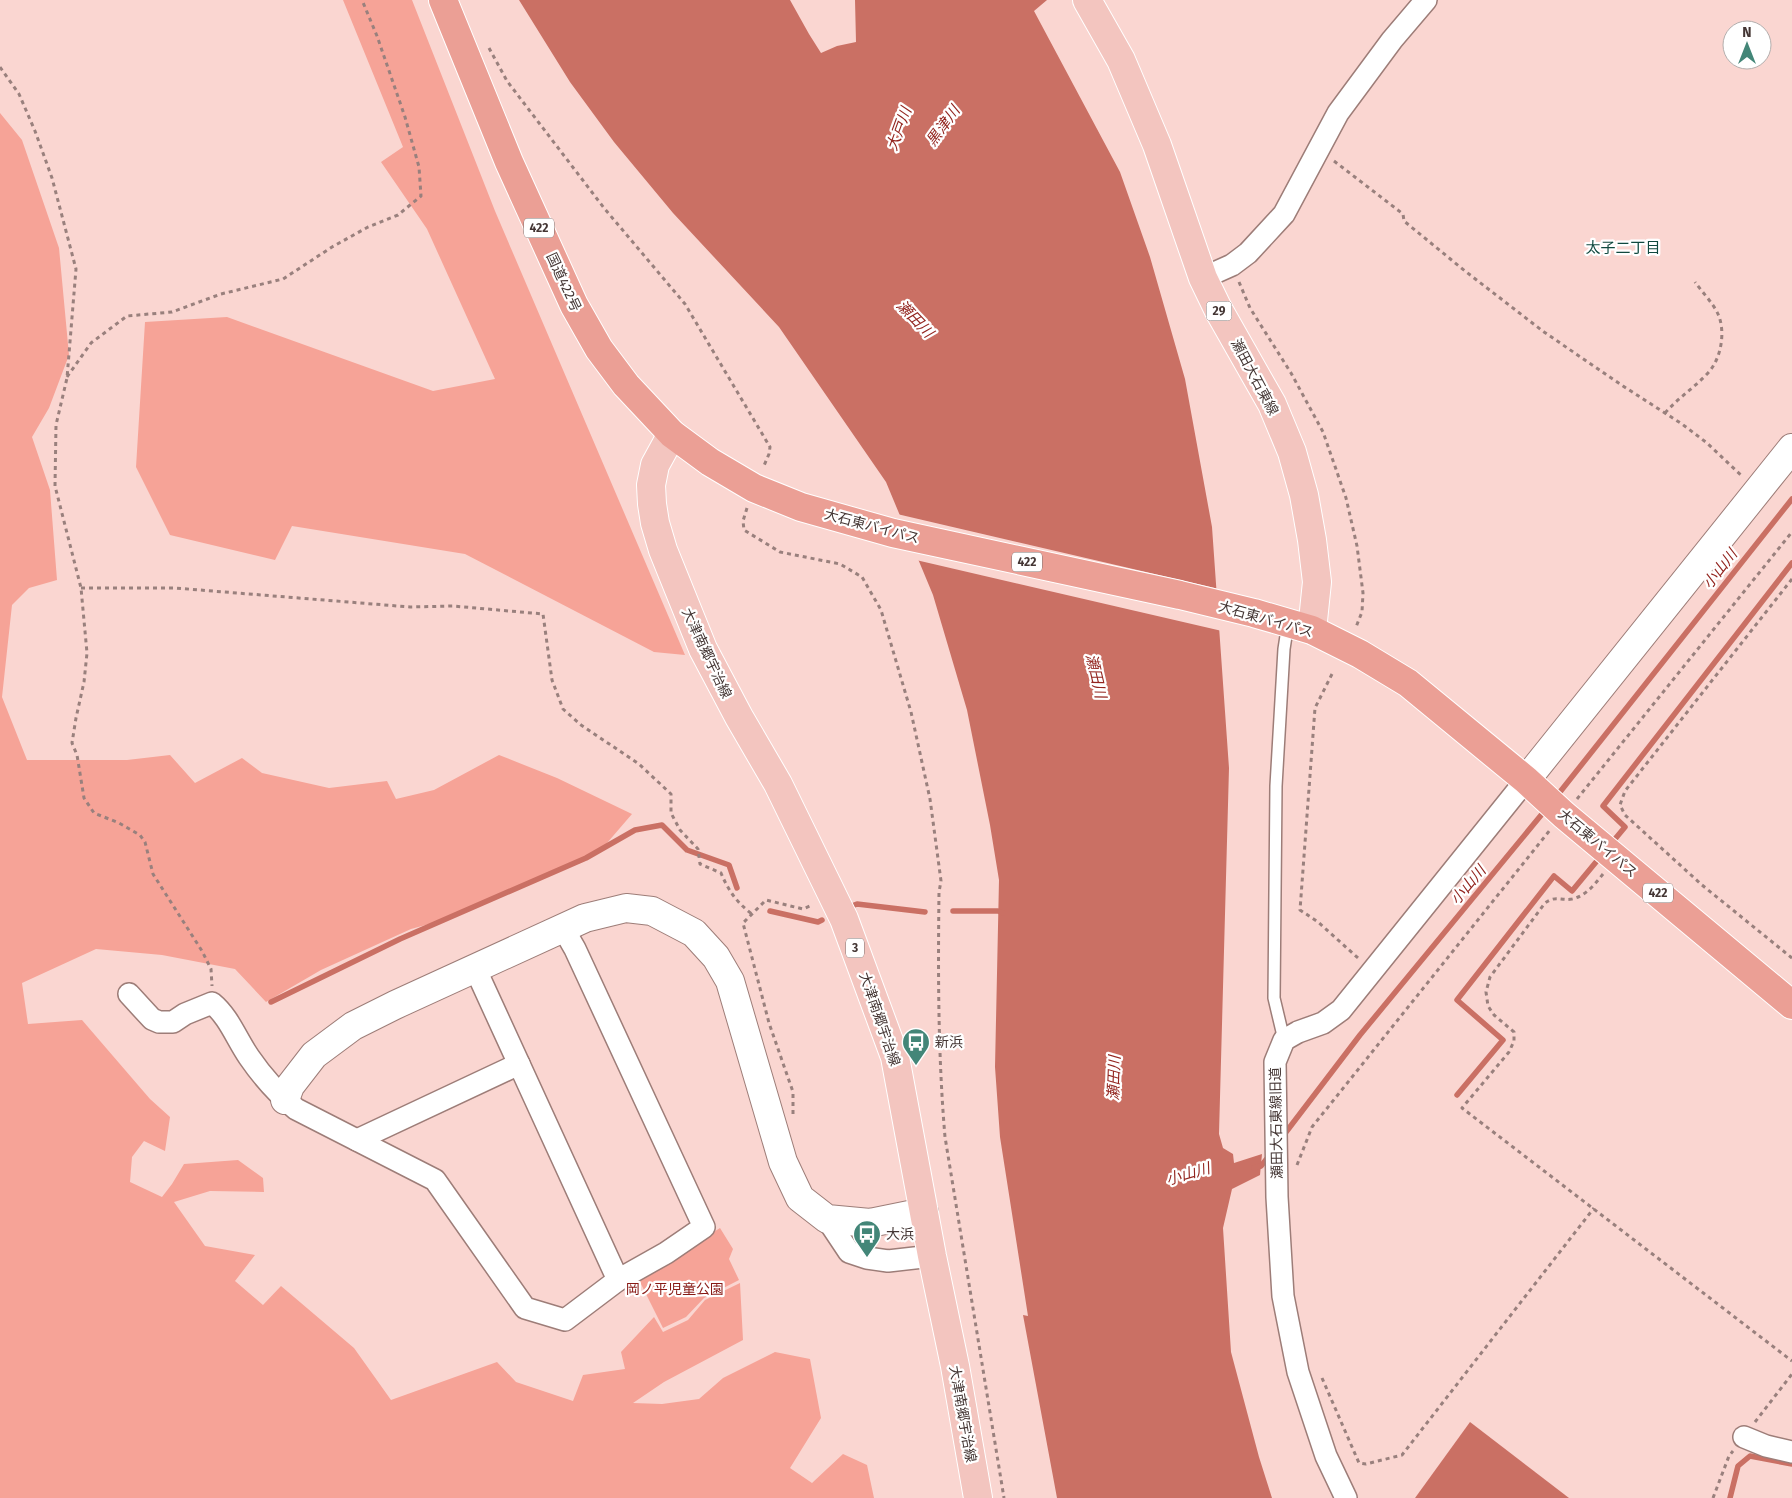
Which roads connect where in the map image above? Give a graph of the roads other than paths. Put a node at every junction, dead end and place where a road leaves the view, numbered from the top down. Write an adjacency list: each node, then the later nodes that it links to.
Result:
1 (443, 0): 5 (highway, 国道422号 / 422)
2 (1087, 0): 4 (main road, 瀬田大石東線 / 29)
3 (1426, 0): 4 (street)
4 (1203, 278): 7 (main road, 瀬田大石東線 / 29)
5 (672, 434): 7 (highway, 大石東バイパス / 422); 17 (main road, 大津南郷宇治線 / 3)
6 (1792, 448): 8 (street)
7 (1300, 626): 8 (highway, 大石東バイパス / 422); 13 (lane)
8 (1526, 780): 12 (highway, 大石東バイパス / 422); 13 (street)
9 (563, 928): 10 (street); 18 (street); 20 (street)
10 (474, 968): 14 (street); 15 (street)
11 (129, 994): 15 (street)
12 (1792, 1005)
13 (1284, 1040): 24 (street, 瀬田大石東線旧道)
14 (519, 1064): 16 (street); 20 (street)
15 (285, 1100): 16 (street)
16 (357, 1140): 20 (street)
17 (924, 1212): 18 (street); 19 (main road, 大津南郷宇治線 / 3)
18 (828, 1219): 19 (street)
19 (932, 1256): 23 (main road, 大津南郷宇治線 / 3)
20 (618, 1280)
21 (1744, 1436): 22 (street)
22 (1792, 1452)
23 (978, 1498)
24 (1346, 1498)

